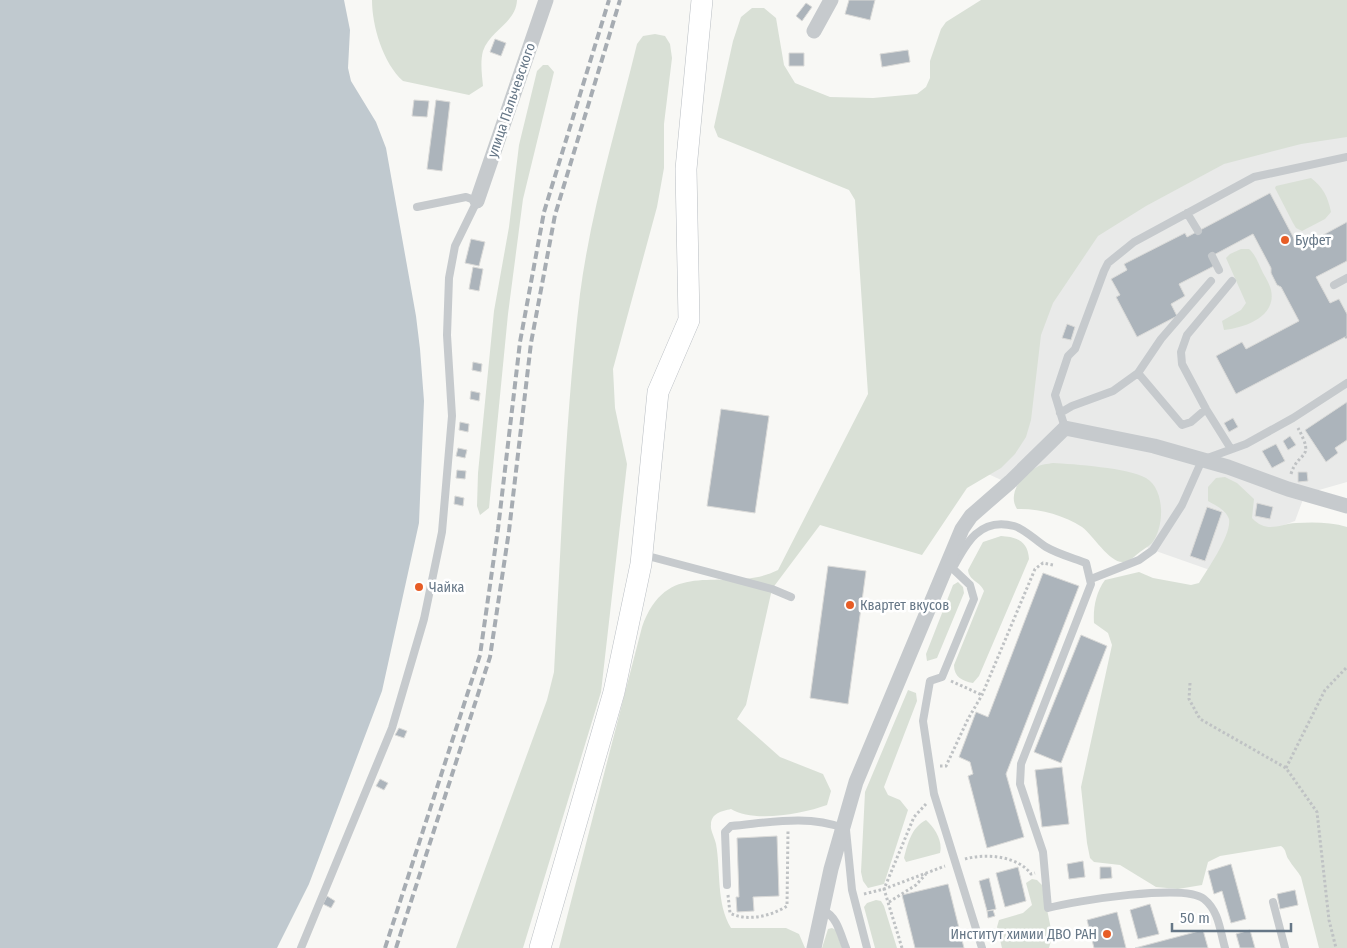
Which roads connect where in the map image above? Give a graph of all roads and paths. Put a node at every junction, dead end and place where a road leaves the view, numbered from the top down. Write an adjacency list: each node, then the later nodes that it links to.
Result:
1 (546, 0): 6 (street, улица Пальчевского)
2 (702, 0): 26 (main road)
3 (831, 0): 4 (street)
4 (814, 31)
5 (1347, 157): 8 (lane)
6 (477, 201): 7 (lane); 47 (lane)
7 (417, 206)
8 (1187, 213): 9 (lane); 19 (lane)
9 (1198, 231)
10 (1212, 256): 11 (lane)
11 (1219, 270)
12 (1347, 278): 15 (lane)
13 (1211, 281): 16 (lane)
14 (1232, 281): 18 (lane)
15 (1334, 284)
16 (1138, 373): 18 (lane); 19 (lane)
17 (1347, 383): 20 (lane)
18 (1206, 409): 22 (lane)
19 (1060, 413): 21 (lane)
20 (1293, 418): 22 (lane); 24 (path)
21 (1065, 428): 23 (street); 28 (street)
22 (1231, 449): 23 (lane)
23 (1202, 460): 24 (street); 29 (lane)
24 (1288, 489): 25 (street)
25 (1347, 506)
26 (642, 554): 30 (lane); 48 (main road)
27 (1054, 565): 34 (path)
28 (950, 566): 29 (lane); 32 (lane); 39 (street)
29 (1091, 578): 54 (lane)
30 (791, 596)
31 (1347, 667): 36 (path)
32 (942, 677): 34 (path); 35 (lane)
33 (1190, 683): 36 (path)
34 (982, 695): 35 (path)
35 (929, 766): 37 (lane)
36 (1286, 768): 56 (path)
37 (934, 794): 42 (path); 53 (lane)
38 (788, 821): 39 (lane); 41 (lane); 41 (path)
39 (844, 823): 43 (lane); 46 (street)
40 (926, 873): 44 (path)
41 (727, 885)
42 (884, 889): 43 (path); 44 (path)
43 (853, 897): 51 (lane)
44 (889, 902): 52 (path)
45 (1273, 902): 55 (lane)
46 (824, 911): 49 (street); 50 (lane)
47 (301, 948)
48 (540, 948)
49 (814, 948)
50 (846, 948)
51 (867, 948)
52 (902, 948)
53 (982, 948)
54 (1225, 948)
55 (1285, 948)
56 (1336, 948)

